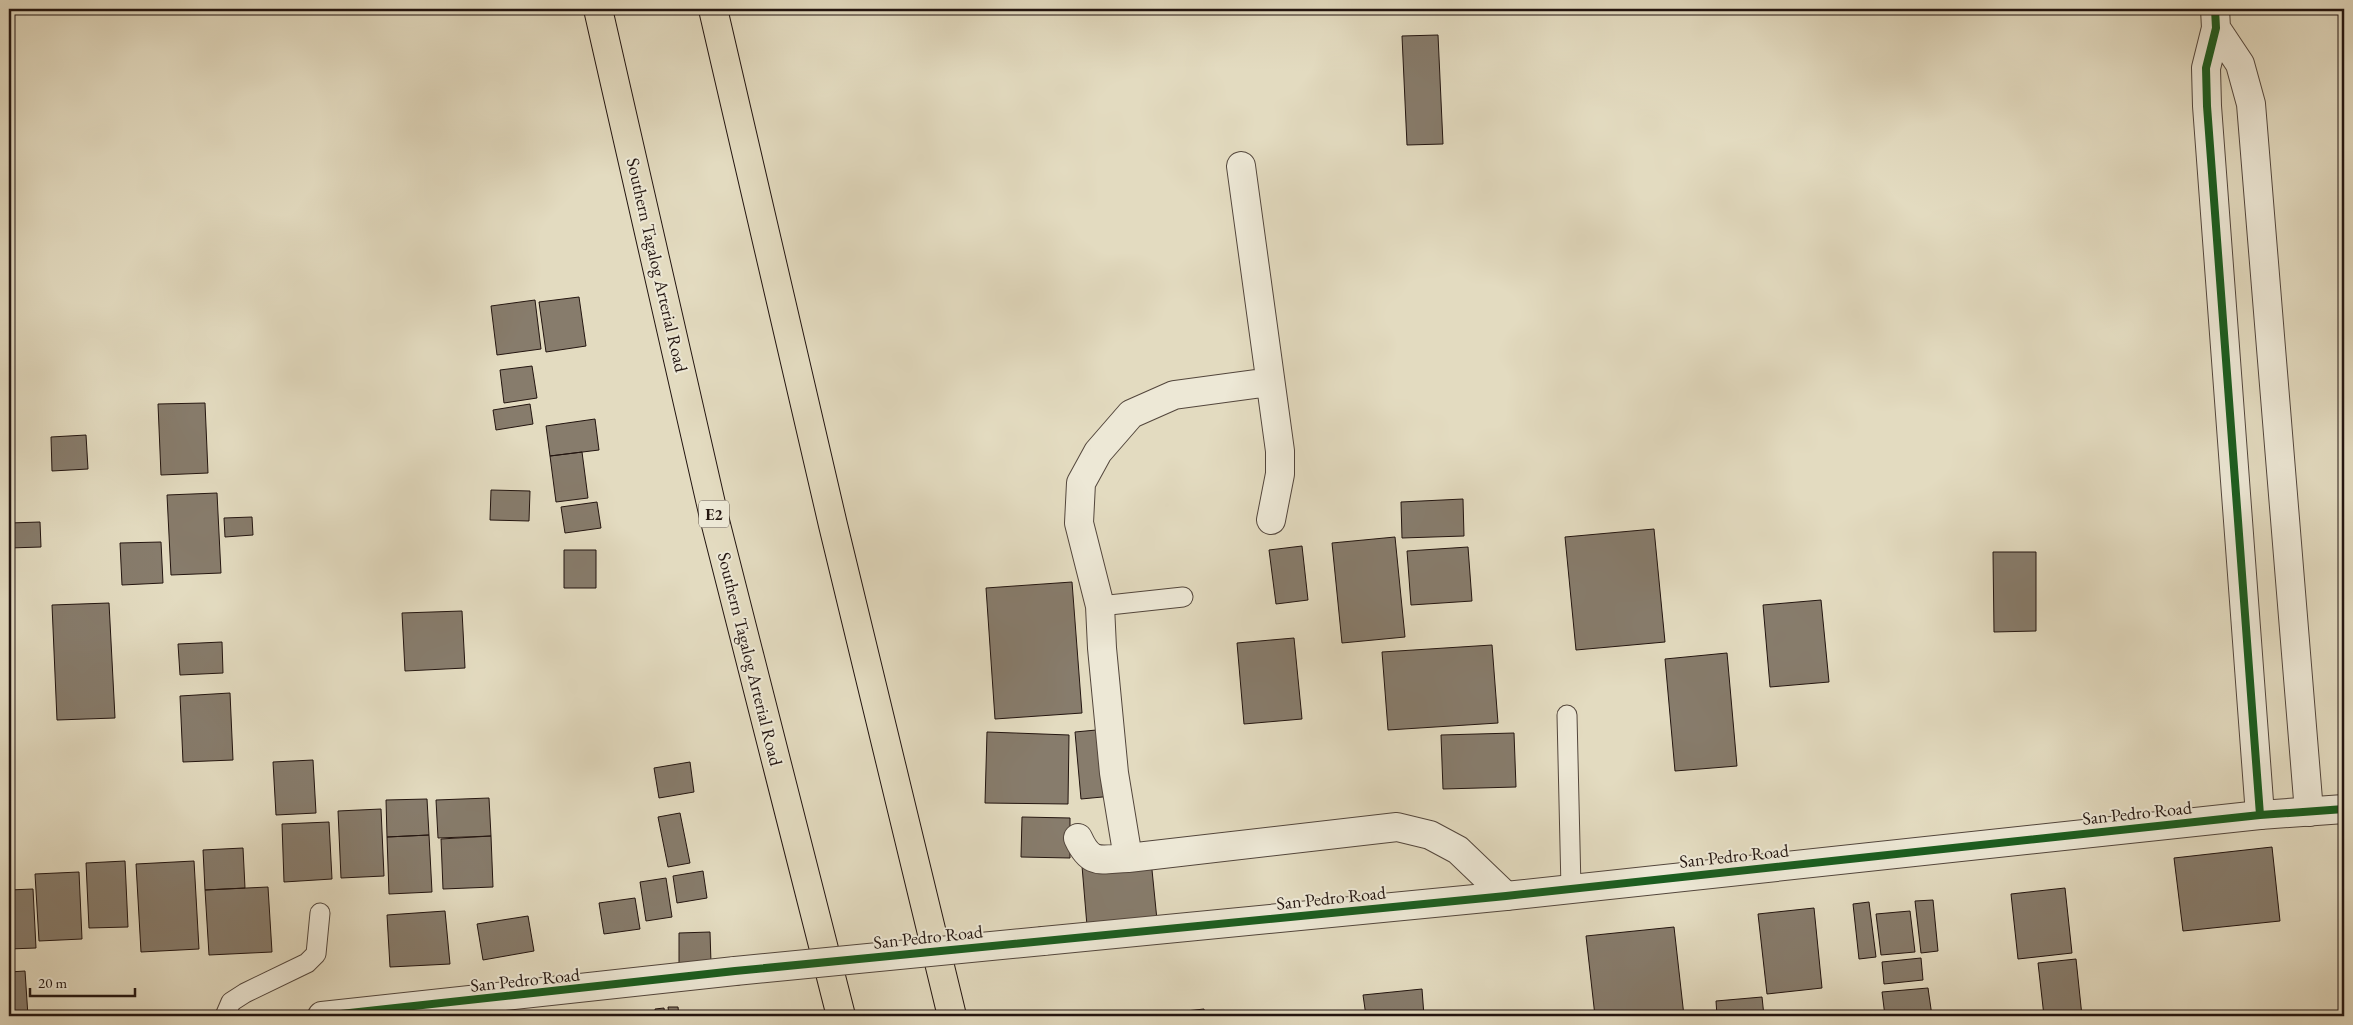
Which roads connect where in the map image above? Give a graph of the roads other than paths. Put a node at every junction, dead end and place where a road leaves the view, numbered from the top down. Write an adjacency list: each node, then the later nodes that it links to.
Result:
1 (598, 9): 20 (highway, Southern Tagalog Arterial Road / E2)
2 (712, 9): 21 (highway)
3 (2216, 18): 11 (street); 12 (street)
4 (1241, 166): 5 (street)
5 (1270, 382): 6 (street); 8 (street)
6 (1271, 520)
7 (1183, 597): 8 (lane)
8 (1100, 606): 14 (street)
9 (1567, 715): 15 (lane)
10 (2344, 809): 11 (street, San Pedro Road)
11 (2309, 812): 12 (street, San Pedro Road)
12 (2260, 815): 15 (street, San Pedro Road)
13 (1078, 838): 14 (street)
14 (1128, 858): 16 (street)
15 (1571, 888): 16 (street, San Pedro Road)
16 (1506, 896): 19 (street, San Pedro Road, bridge)
17 (320, 914): 18 (lane)
18 (225, 1016)
19 (322, 1016)
20 (841, 1016)
21 (952, 1016)

